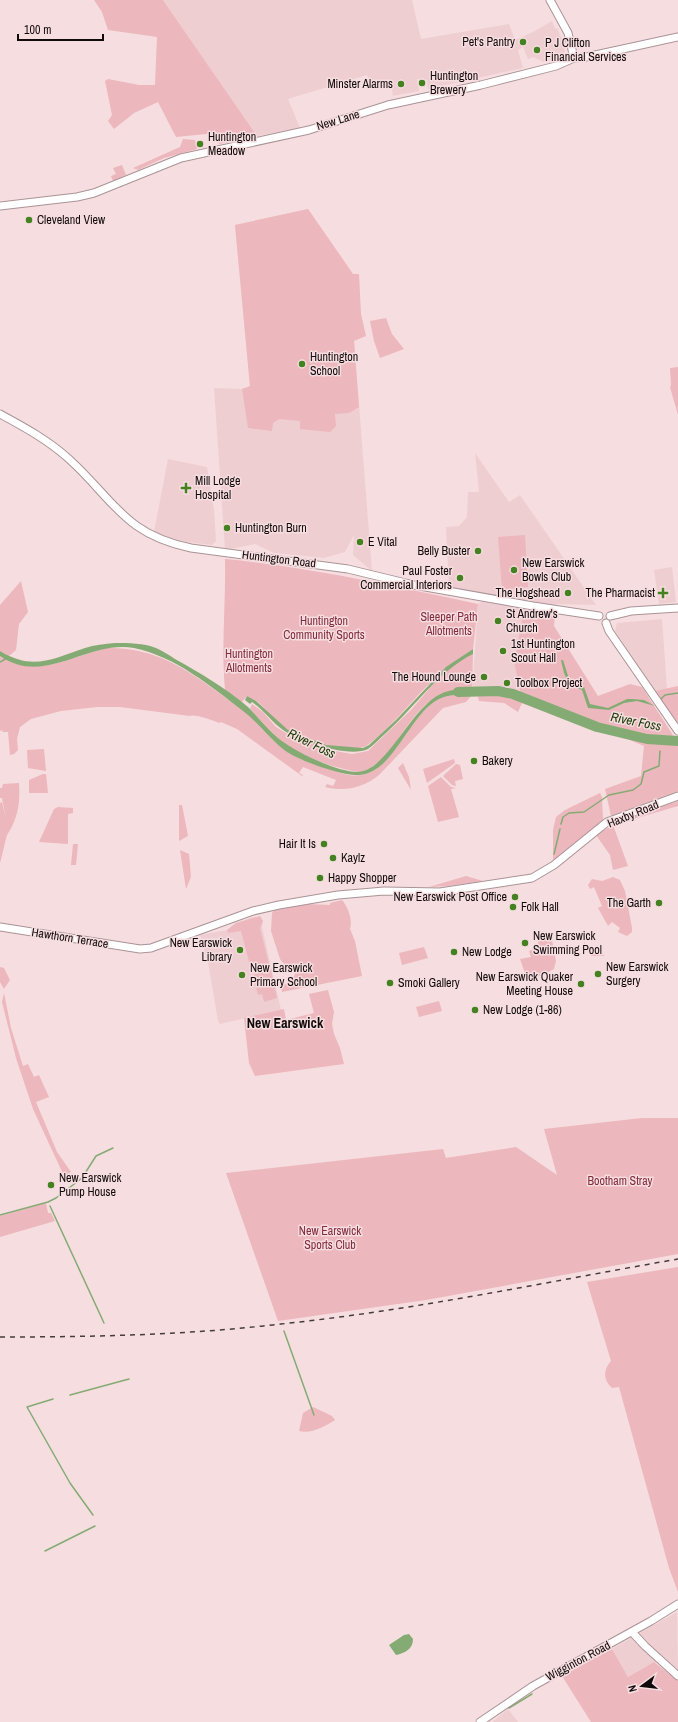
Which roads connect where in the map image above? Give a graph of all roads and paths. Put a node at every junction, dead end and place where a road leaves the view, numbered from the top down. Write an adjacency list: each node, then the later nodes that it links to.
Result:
1 (550, 0): 3 (street)
2 (678, 37): 3 (street, New Lane)
3 (574, 58): 4 (street, New Lane)
4 (0, 206)
5 (0, 414): 7 (street, Huntington Road)
6 (678, 608): 8 (street)
7 (600, 616): 8 (street); 9 (street)
8 (610, 616): 9 (street)
9 (606, 623): 10 (street)
10 (678, 731)
11 (678, 796): 13 (street, Haxby Road)
12 (0, 927): 13 (street, Hawthorn Terrace)
13 (140, 949)
14 (678, 1604): 15 (street, Wigginton Road)
15 (632, 1632): 16 (street); 17 (street, Wigginton Road)
16 (678, 1676)
17 (480, 1722)

